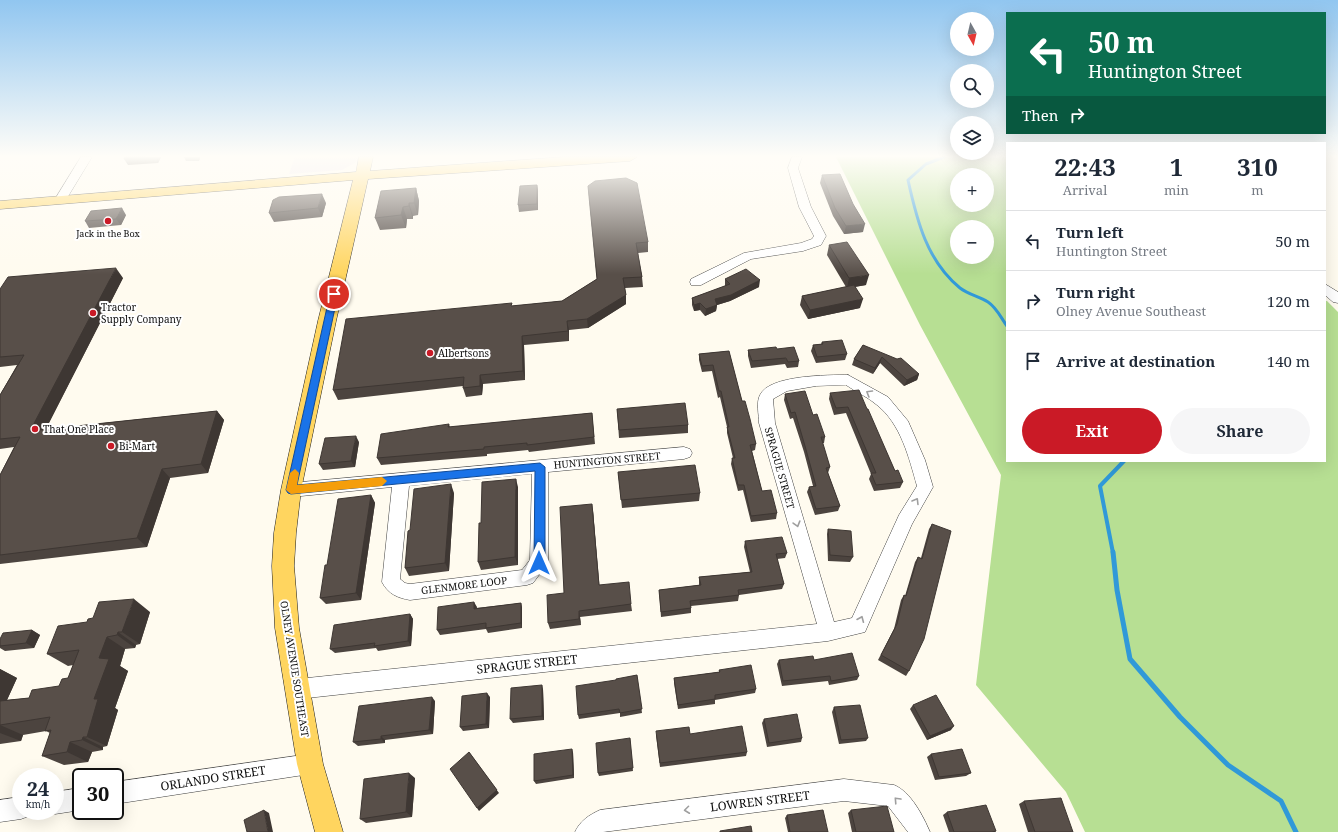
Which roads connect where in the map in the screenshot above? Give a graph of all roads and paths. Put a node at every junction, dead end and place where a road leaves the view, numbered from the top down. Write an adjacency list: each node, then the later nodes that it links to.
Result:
1 (63, 196): 5 (street)
2 (123, 196): 5 (main road)
3 (358, 196): 13 (main road, OLNEY AVENUE SOUTHEAST)
4 (802, 196): 7 (street)
5 (60, 201): 6 (main road)
6 (0, 205)
7 (696, 282)
8 (1326, 289): 9 (street)
9 (1338, 299)
10 (684, 453): 11 (street, HUNTINGTON STREET)
11 (540, 467): 12 (street, HUNTINGTON STREET); 12 (street, GLENMORE LOOP)
12 (401, 480): 13 (street, HUNTINGTON STREET)
13 (291, 490): 15 (main road, OLNEY AVENUE SOUTHEAST)
14 (828, 632): 14 (street, SPRAGUE STREET, one-way to 14); 15 (street, SPRAGUE STREET)
15 (298, 689): 16 (main road, OLNEY AVENUE SOUTHEAST)
16 (310, 764): 17 (street, ORLANDO STREET); 20 (main road, OLNEY AVENUE SOUTHEAST)
17 (124, 792)
18 (12, 809): 19 (street)
19 (0, 811)
20 (329, 832)
21 (586, 832): 22 (street, LOWREN STREET, one-way to 21)
22 (919, 832)

